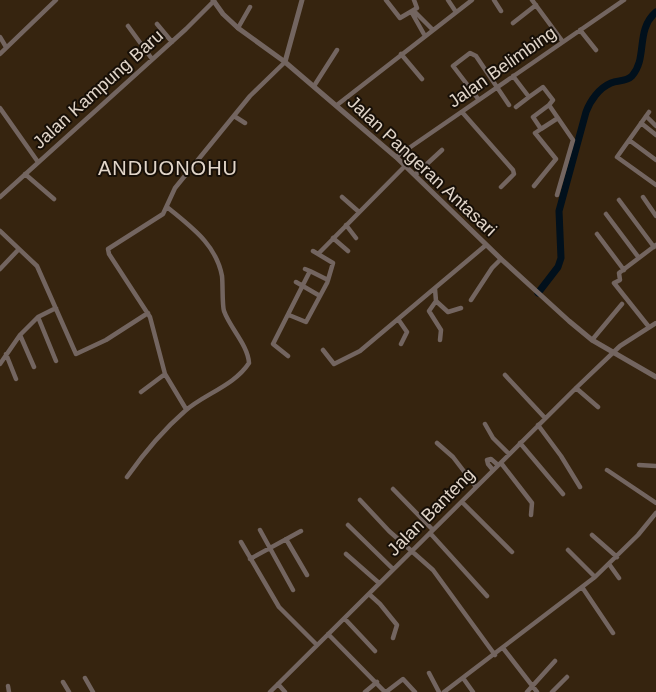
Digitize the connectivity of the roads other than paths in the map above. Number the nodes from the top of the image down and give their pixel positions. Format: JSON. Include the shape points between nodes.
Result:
{"nodes":[{"id":1,"x":56,"y":0,"type":"edge"},
{"id":2,"x":302,"y":0,"type":"edge"},
{"id":3,"x":386,"y":0,"type":"edge"},
{"id":4,"x":414,"y":0,"type":"edge"},
{"id":5,"x":448,"y":0,"type":"edge"},
{"id":6,"x":472,"y":0,"type":"edge"},
{"id":7,"x":494,"y":0,"type":"edge"},
{"id":8,"x":532,"y":0,"type":"edge"},
{"id":9,"x":624,"y":0,"type":"edge"},
{"id":10,"x":213,"y":1,"type":"edge"},
{"id":11,"x":536,"y":5,"type":"junction"},
{"id":12,"x":250,"y":6,"type":"dead end"},
{"id":13,"x":501,"y":11,"type":"dead end"},
{"id":14,"x":413,"y":12,"type":"junction"},
{"id":15,"x":456,"y":12,"type":"junction"},
{"id":16,"x":513,"y":23,"type":"dead end"},
{"id":17,"x":157,"y":24,"type":"dead end"},
{"id":18,"x":128,"y":26,"type":"dead end"},
{"id":19,"x":238,"y":28,"type":"junction"},
{"id":20,"x":433,"y":30,"type":"junction"},
{"id":21,"x":580,"y":30,"type":"junction"},
{"id":22,"x":425,"y":36,"type":"junction"},
{"id":23,"x":0,"y":37,"type":"edge"},
{"id":24,"x":172,"y":42,"type":"junction"},
{"id":25,"x":562,"y":42,"type":"junction"},
{"id":26,"x":6,"y":47,"type":"junction"},
{"id":27,"x":337,"y":50,"type":"dead end"},
{"id":28,"x":596,"y":50,"type":"dead end"},
{"id":29,"x":0,"y":54,"type":"edge"},
{"id":30,"x":401,"y":54,"type":"junction"},
{"id":31,"x":152,"y":59,"type":"junction"},
{"id":32,"x":285,"y":62,"type":"junction"},
{"id":33,"x":513,"y":76,"type":"junction"},
{"id":34,"x":422,"y":79,"type":"dead end"},
{"id":35,"x":314,"y":86,"type":"junction"},
{"id":36,"x":497,"y":87,"type":"junction"},
{"id":37,"x":529,"y":98,"type":"junction"},
{"id":38,"x":479,"y":100,"type":"junction"},
{"id":39,"x":337,"y":105,"type":"junction"},
{"id":40,"x":509,"y":105,"type":"dead end"},
{"id":41,"x":549,"y":105,"type":"junction"},
{"id":42,"x":516,"y":107,"type":"dead end"},
{"id":43,"x":0,"y":108,"type":"edge"},
{"id":44,"x":462,"y":112,"type":"junction"},
{"id":45,"x":234,"y":116,"type":"junction"},
{"id":46,"x":558,"y":118,"type":"junction"},
{"id":47,"x":244,"y":124,"type":"dead end"},
{"id":48,"x":641,"y":124,"type":"junction"},
{"id":49,"x":656,"y":126,"type":"edge"},
{"id":50,"x":541,"y":129,"type":"junction"},
{"id":51,"x":656,"y":135,"type":"edge"},
{"id":52,"x":628,"y":140,"type":"junction"},
{"id":53,"x":442,"y":150,"type":"dead end"},
{"id":54,"x":396,"y":157,"type":"junction"},
{"id":55,"x":556,"y":160,"type":"junction"},
{"id":56,"x":656,"y":160,"type":"edge"},
{"id":57,"x":38,"y":162,"type":"junction"},
{"id":58,"x":406,"y":166,"type":"junction"},
{"id":59,"x":565,"y":167,"type":"junction"},
{"id":60,"x":25,"y":174,"type":"junction"},
{"id":61,"x":416,"y":175,"type":"junction"},
{"id":62,"x":656,"y":185,"type":"edge"},
{"id":63,"x":534,"y":186,"type":"dead end"},
{"id":64,"x":501,"y":187,"type":"dead end"},
{"id":65,"x":557,"y":195,"type":"dead end"},
{"id":66,"x":0,"y":197,"type":"edge"},
{"id":67,"x":342,"y":197,"type":"dead end"},
{"id":68,"x":643,"y":197,"type":"dead end"},
{"id":69,"x":54,"y":199,"type":"dead end"},
{"id":70,"x":620,"y":200,"type":"dead end"},
{"id":71,"x":168,"y":208,"type":"junction"},
{"id":72,"x":359,"y":212,"type":"junction"},
{"id":73,"x":606,"y":214,"type":"dead end"},
{"id":74,"x":656,"y":216,"type":"edge"},
{"id":75,"x":346,"y":225,"type":"junction"},
{"id":76,"x":0,"y":231,"type":"edge"},
{"id":77,"x":597,"y":234,"type":"dead end"},
{"id":78,"x":333,"y":238,"type":"junction"},
{"id":79,"x":356,"y":238,"type":"dead end"},
{"id":80,"x":486,"y":244,"type":"junction"},
{"id":81,"x":655,"y":246,"type":"edge"},
{"id":82,"x":19,"y":249,"type":"junction"},
{"id":83,"x":313,"y":251,"type":"dead end"},
{"id":84,"x":348,"y":251,"type":"dead end"},
{"id":85,"x":319,"y":253,"type":"junction"},
{"id":86,"x":639,"y":258,"type":"junction"},
{"id":87,"x":501,"y":259,"type":"junction"},
{"id":88,"x":0,"y":269,"type":"edge"},
{"id":89,"x":624,"y":270,"type":"junction"},
{"id":90,"x":328,"y":280,"type":"junction"},
{"id":91,"x":296,"y":282,"type":"dead end"},
{"id":92,"x":303,"y":286,"type":"junction"},
{"id":93,"x":435,"y":287,"type":"junction"},
{"id":94,"x":320,"y":296,"type":"junction"},
{"id":95,"x":471,"y":300,"type":"dead end"},
{"id":96,"x":436,"y":301,"type":"junction"},
{"id":97,"x":622,"y":304,"type":"dead end"},
{"id":98,"x":56,"y":308,"type":"junction"},
{"id":99,"x":461,"y":308,"type":"dead end"},
{"id":100,"x":148,"y":313,"type":"junction"},
{"id":101,"x":289,"y":315,"type":"junction"},
{"id":102,"x":38,"y":317,"type":"junction"},
{"id":103,"x":398,"y":319,"type":"junction"},
{"id":104,"x":654,"y":325,"type":"edge"},
{"id":105,"x":20,"y":335,"type":"junction"},
{"id":106,"x":440,"y":340,"type":"dead end"},
{"id":107,"x":592,"y":340,"type":"junction"},
{"id":108,"x":401,"y":344,"type":"dead end"},
{"id":109,"x":323,"y":350,"type":"dead end"},
{"id":110,"x":613,"y":353,"type":"junction"},
{"id":111,"x":6,"y":354,"type":"junction"},
{"id":112,"x":288,"y":356,"type":"dead end"},
{"id":113,"x":56,"y":361,"type":"dead end"},
{"id":114,"x":0,"y":364,"type":"edge"},
{"id":115,"x":34,"y":367,"type":"dead end"},
{"id":116,"x":165,"y":374,"type":"junction"},
{"id":117,"x":505,"y":375,"type":"dead end"},
{"id":118,"x":656,"y":377,"type":"edge"},
{"id":119,"x":16,"y":379,"type":"dead end"},
{"id":120,"x":576,"y":388,"type":"junction"},
{"id":121,"x":141,"y":392,"type":"dead end"},
{"id":122,"x":598,"y":407,"type":"dead end"},
{"id":123,"x":186,"y":409,"type":"junction"},
{"id":124,"x":544,"y":418,"type":"junction"},
{"id":125,"x":485,"y":424,"type":"dead end"},
{"id":126,"x":538,"y":425,"type":"junction"},
{"id":127,"x":437,"y":443,"type":"dead end"},
{"id":128,"x":520,"y":443,"type":"junction"},
{"id":129,"x":509,"y":454,"type":"junction"},
{"id":130,"x":500,"y":464,"type":"junction"},
{"id":131,"x":639,"y":465,"type":"dead end"},
{"id":132,"x":656,"y":466,"type":"edge"},
{"id":133,"x":493,"y":470,"type":"junction"},
{"id":134,"x":607,"y":470,"type":"dead end"},
{"id":135,"x":127,"y":477,"type":"dead end"},
{"id":136,"x":476,"y":487,"type":"junction"},
{"id":137,"x":580,"y":487,"type":"dead end"},
{"id":138,"x":393,"y":489,"type":"dead end"},
{"id":139,"x":563,"y":494,"type":"dead end"},
{"id":140,"x":360,"y":500,"type":"dead end"},
{"id":141,"x":462,"y":502,"type":"junction"},
{"id":142,"x":656,"y":504,"type":"edge"},
{"id":143,"x":656,"y":514,"type":"edge"},
{"id":144,"x":531,"y":515,"type":"dead end"},
{"id":145,"x":348,"y":525,"type":"dead end"},
{"id":146,"x":260,"y":530,"type":"dead end"},
{"id":147,"x":301,"y":531,"type":"dead end"},
{"id":148,"x":432,"y":531,"type":"junction"},
{"id":149,"x":592,"y":535,"type":"dead end"},
{"id":150,"x":286,"y":539,"type":"junction"},
{"id":151,"x":241,"y":542,"type":"dead end"},
{"id":152,"x":270,"y":548,"type":"junction"},
{"id":153,"x":568,"y":550,"type":"dead end"},
{"id":154,"x":412,"y":552,"type":"junction"},
{"id":155,"x":512,"y":552,"type":"dead end"},
{"id":156,"x":346,"y":554,"type":"dead end"},
{"id":157,"x":617,"y":557,"type":"junction"},
{"id":158,"x":250,"y":559,"type":"junction"},
{"id":159,"x":609,"y":564,"type":"junction"},
{"id":160,"x":393,"y":569,"type":"junction"},
{"id":161,"x":307,"y":575,"type":"dead end"},
{"id":162,"x":595,"y":577,"type":"junction"},
{"id":163,"x":619,"y":578,"type":"dead end"},
{"id":164,"x":379,"y":583,"type":"junction"},
{"id":165,"x":582,"y":587,"type":"junction"},
{"id":166,"x":293,"y":590,"type":"dead end"},
{"id":167,"x":369,"y":594,"type":"junction"},
{"id":168,"x":487,"y":596,"type":"dead end"},
{"id":169,"x":345,"y":619,"type":"junction"},
{"id":170,"x":613,"y":633,"type":"dead end"},
{"id":171,"x":328,"y":634,"type":"junction"},
{"id":172,"x":393,"y":638,"type":"dead end"},
{"id":173,"x":317,"y":645,"type":"junction"},
{"id":174,"x":503,"y":648,"type":"junction"},
{"id":175,"x":375,"y":651,"type":"dead end"},
{"id":176,"x":495,"y":655,"type":"junction"},
{"id":177,"x":555,"y":661,"type":"dead end"},
{"id":178,"x":429,"y":673,"type":"dead end"},
{"id":179,"x":567,"y":677,"type":"dead end"},
{"id":180,"x":85,"y":678,"type":"dead end"},
{"id":181,"x":463,"y":678,"type":"junction"},
{"id":182,"x":63,"y":682,"type":"dead end"},
{"id":183,"x":377,"y":682,"type":"junction"},
{"id":184,"x":278,"y":684,"type":"junction"},
{"id":185,"x":8,"y":686,"type":"dead end"},
{"id":186,"x":532,"y":686,"type":"junction"},
{"id":187,"x":453,"y":690,"type":"edge"},
{"id":188,"x":9,"y":692,"type":"edge"},
{"id":189,"x":70,"y":692,"type":"edge"},
{"id":190,"x":93,"y":692,"type":"edge"},
{"id":191,"x":270,"y":692,"type":"edge"},
{"id":192,"x":285,"y":692,"type":"edge"},
{"id":193,"x":365,"y":692,"type":"edge"},
{"id":194,"x":386,"y":692,"type":"edge"},
{"id":195,"x":415,"y":692,"type":"edge"},
{"id":196,"x":439,"y":692,"type":"edge"},
{"id":197,"x":444,"y":692,"type":"edge"},
{"id":198,"x":473,"y":692,"type":"edge"},
{"id":199,"x":527,"y":692,"type":"edge"},
{"id":200,"x":537,"y":692,"type":"edge"},
{"id":201,"x":552,"y":692,"type":"edge"}],
"edges":[{"from":1,"to":26,"type":"street"},
{"from":2,"to":32,"type":"street"},
{"from":3,"to":14,"type":"street","via":[[399,18]]},
{"from":4,"to":14,"type":"street","via":[[417,7]]},
{"from":5,"to":15,"type":"street"},
{"from":6,"to":15,"type":"street"},
{"from":7,"to":13,"type":"street"},
{"from":8,"to":11,"type":"street"},
{"from":9,"to":21,"type":"street","name":"Jalan Belimbing"},
{"from":10,"to":19,"type":"street","name":"Jalan Pangeran Antasari"},
{"from":10,"to":24,"type":"street","name":"Jalan Kampung Baru"},
{"from":11,"to":16,"type":"street"},
{"from":11,"to":25,"type":"street"},
{"from":12,"to":19,"type":"street","via":[[248,15]]},
{"from":14,"to":20,"type":"street"},
{"from":14,"to":22,"type":"street"},
{"from":15,"to":20,"type":"street"},
{"from":17,"to":24,"type":"street"},
{"from":18,"to":31,"type":"street"},
{"from":19,"to":32,"type":"street","name":"Jalan Pangeran Antasari"},
{"from":20,"to":22,"type":"street"},
{"from":21,"to":25,"type":"street","name":"Jalan Belimbing"},
{"from":21,"to":28,"type":"street"},
{"from":22,"to":30,"type":"street"},
{"from":23,"to":26,"type":"street"},
{"from":24,"to":31,"type":"street","name":"Jalan Kampung Baru"},
{"from":25,"to":33,"type":"street","name":"Jalan Belimbing"},
{"from":26,"to":29,"type":"street"},
{"from":27,"to":35,"type":"street"},
{"from":30,"to":34,"type":"street"},
{"from":30,"to":39,"type":"street"},
{"from":31,"to":57,"type":"street","name":"Jalan Kampung Baru"},
{"from":32,"to":35,"type":"street","name":"Jalan Pangeran Antasari"},
{"from":32,"to":45,"type":"street"},
{"from":33,"to":36,"type":"street","name":"Jalan Belimbing"},
{"from":33,"to":37,"type":"street"},
{"from":35,"to":39,"type":"street","name":"Jalan Pangeran Antasari"},
{"from":36,"to":38,"type":"street","name":"Jalan Belimbing"},
{"from":36,"to":38,"type":"street","via":[[476,56],[469,54],[453,66]]},
{"from":36,"to":40,"type":"street"},
{"from":37,"to":41,"type":"street","via":[[544,87],[553,100]]},
{"from":37,"to":42,"type":"street"},
{"from":38,"to":44,"type":"street","name":"Jalan Belimbing"},
{"from":39,"to":54,"type":"street","name":"Jalan Pangeran Antasari"},
{"from":41,"to":46,"type":"street"},
{"from":41,"to":50,"type":"street","via":[[532,118]]},
{"from":43,"to":57,"type":"street"},
{"from":44,"to":54,"type":"street","name":"Jalan Belimbing"},
{"from":44,"to":64,"type":"street","via":[[514,172]]},
{"from":45,"to":47,"type":"street"},
{"from":45,"to":71,"type":"street","via":[[174,188]]},
{"from":46,"to":50,"type":"street"},
{"from":46,"to":59,"type":"street","via":[[574,141]]},
{"from":48,"to":49,"type":"street","via":[[647,114]]},
{"from":48,"to":51,"type":"street"},
{"from":48,"to":52,"type":"street"},
{"from":50,"to":55,"type":"street","via":[[535,135]]},
{"from":52,"to":56,"type":"street"},
{"from":52,"to":62,"type":"street","via":[[617,157]]},
{"from":53,"to":61,"type":"street"},
{"from":54,"to":58,"type":"street","name":"Jalan Pangeran Antasari"},
{"from":55,"to":59,"type":"street"},
{"from":55,"to":63,"type":"street"},
{"from":57,"to":60,"type":"street","name":"Jalan Kampung Baru"},
{"from":58,"to":61,"type":"street","name":"Jalan Pangeran Antasari"},
{"from":58,"to":72,"type":"street"},
{"from":59,"to":65,"type":"street"},
{"from":60,"to":66,"type":"street","name":"Jalan Kampung Baru"},
{"from":60,"to":69,"type":"street"},
{"from":61,"to":80,"type":"street","name":"Jalan Pangeran Antasari"},
{"from":67,"to":72,"type":"street"},
{"from":68,"to":74,"type":"street"},
{"from":70,"to":81,"type":"street"},
{"from":71,"to":100,"type":"street","via":[[152,222],[108,249]]},
{"from":71,"to":123,"type":"street","via":[[202,236],[211,250],[222,275],[223,309],[249,362],[236,376]]},
{"from":72,"to":75,"type":"street"},
{"from":73,"to":86,"type":"street"},
{"from":75,"to":78,"type":"street"},
{"from":75,"to":79,"type":"street"},
{"from":76,"to":82,"type":"street"},
{"from":77,"to":89,"type":"street"},
{"from":78,"to":84,"type":"street"},
{"from":78,"to":85,"type":"street"},
{"from":80,"to":87,"type":"street","name":"Jalan Pangeran Antasari"},
{"from":80,"to":93,"type":"street"},
{"from":81,"to":86,"type":"street"},
{"from":82,"to":88,"type":"street"},
{"from":82,"to":98,"type":"street","via":[[37,266]]},
{"from":83,"to":85,"type":"street"},
{"from":85,"to":90,"type":"street","via":[[334,264]]},
{"from":86,"to":89,"type":"street"},
{"from":87,"to":95,"type":"street"},
{"from":87,"to":107,"type":"street","name":"Jalan Pangeran Antasari"},
{"from":89,"to":104,"type":"street","via":[[619,274],[620,280],[614,283]]},
{"from":90,"to":92,"type":"street","via":[[308,270]]},
{"from":90,"to":94,"type":"street"},
{"from":91,"to":92,"type":"street"},
{"from":92,"to":94,"type":"street"},
{"from":92,"to":101,"type":"street"},
{"from":93,"to":96,"type":"street"},
{"from":93,"to":103,"type":"street"},
{"from":94,"to":101,"type":"street","via":[[306,322]]},
{"from":96,"to":99,"type":"street","via":[[448,312]]},
{"from":96,"to":106,"type":"street","via":[[429,311],[442,330]]},
{"from":97,"to":107,"type":"street"},
{"from":98,"to":100,"type":"street","via":[[76,354],[106,340]]},
{"from":98,"to":102,"type":"street"},
{"from":100,"to":116,"type":"street"},
{"from":101,"to":112,"type":"street","via":[[273,346]]},
{"from":102,"to":105,"type":"street"},
{"from":102,"to":113,"type":"street"},
{"from":103,"to":108,"type":"street","via":[[406,332]]},
{"from":103,"to":109,"type":"street","via":[[360,351],[335,363]]},
{"from":104,"to":110,"type":"street","name":"Jalan Banteng"},
{"from":105,"to":111,"type":"street"},
{"from":105,"to":115,"type":"street"},
{"from":107,"to":110,"type":"street","name":"Jalan Pangeran Antasari"},
{"from":110,"to":118,"type":"street","name":"Jalan Pangeran Antasari"},
{"from":110,"to":120,"type":"street","name":"Jalan Banteng"},
{"from":111,"to":114,"type":"street"},
{"from":111,"to":119,"type":"street"},
{"from":116,"to":121,"type":"street"},
{"from":116,"to":123,"type":"street"},
{"from":117,"to":124,"type":"street"},
{"from":120,"to":122,"type":"street"},
{"from":120,"to":124,"type":"street","name":"Jalan Banteng"},
{"from":123,"to":135,"type":"street","via":[[156,439]]},
{"from":124,"to":126,"type":"street","name":"Jalan Banteng"},
{"from":125,"to":129,"type":"street"},
{"from":126,"to":128,"type":"street","name":"Jalan Banteng"},
{"from":126,"to":137,"type":"street"},
{"from":127,"to":136,"type":"street","via":[[453,457]]},
{"from":128,"to":129,"type":"street","name":"Jalan Banteng"},
{"from":128,"to":139,"type":"street"},
{"from":129,"to":130,"type":"street","name":"Jalan Banteng"},
{"from":130,"to":133,"type":"street","name":"Jalan Banteng"},
{"from":130,"to":133,"type":"street","via":[[487,460]]},
{"from":130,"to":144,"type":"street","via":[[532,504]]},
{"from":131,"to":132,"type":"street"},
{"from":133,"to":136,"type":"street","name":"Jalan Banteng"},
{"from":134,"to":142,"type":"street"},
{"from":136,"to":141,"type":"street","name":"Jalan Banteng"},
{"from":138,"to":148,"type":"street"},
{"from":140,"to":154,"type":"street"},
{"from":141,"to":148,"type":"street","name":"Jalan Banteng"},
{"from":141,"to":155,"type":"street"},
{"from":143,"to":157,"type":"street"},
{"from":145,"to":160,"type":"street"},
{"from":146,"to":152,"type":"street"},
{"from":147,"to":150,"type":"street"},
{"from":148,"to":154,"type":"street","name":"Jalan Banteng"},
{"from":148,"to":168,"type":"street"},
{"from":149,"to":157,"type":"street"},
{"from":150,"to":152,"type":"street"},
{"from":150,"to":161,"type":"street"},
{"from":151,"to":158,"type":"street"},
{"from":152,"to":158,"type":"street"},
{"from":152,"to":166,"type":"street"},
{"from":153,"to":162,"type":"street"},
{"from":154,"to":160,"type":"street","name":"Jalan Banteng"},
{"from":154,"to":176,"type":"street","via":[[442,581]]},
{"from":156,"to":164,"type":"street"},
{"from":157,"to":159,"type":"street"},
{"from":158,"to":173,"type":"street","via":[[279,608]]},
{"from":159,"to":162,"type":"street"},
{"from":159,"to":163,"type":"street"},
{"from":160,"to":164,"type":"street","name":"Jalan Banteng"},
{"from":162,"to":165,"type":"street"},
{"from":164,"to":167,"type":"street","name":"Jalan Banteng"},
{"from":165,"to":170,"type":"street"},
{"from":165,"to":174,"type":"street"},
{"from":167,"to":169,"type":"street","name":"Jalan Banteng"},
{"from":167,"to":172,"type":"street","via":[[397,625]]},
{"from":169,"to":171,"type":"street","name":"Jalan Banteng"},
{"from":169,"to":175,"type":"street"},
{"from":171,"to":173,"type":"street","name":"Jalan Banteng"},
{"from":171,"to":183,"type":"street"},
{"from":173,"to":184,"type":"street","name":"Jalan Banteng"},
{"from":174,"to":176,"type":"street"},
{"from":174,"to":186,"type":"street"},
{"from":176,"to":181,"type":"street"},
{"from":177,"to":186,"type":"street"},
{"from":178,"to":196,"type":"street"},
{"from":179,"to":201,"type":"street"},
{"from":180,"to":190,"type":"street"},
{"from":181,"to":187,"type":"street"},
{"from":181,"to":198,"type":"street"},
{"from":182,"to":189,"type":"street"},
{"from":183,"to":193,"type":"street"},
{"from":183,"to":194,"type":"street"},
{"from":184,"to":191,"type":"street","name":"Jalan Banteng"},
{"from":184,"to":192,"type":"street"},
{"from":185,"to":188,"type":"street"},
{"from":186,"to":199,"type":"street"},
{"from":186,"to":200,"type":"street"},
{"from":187,"to":197,"type":"street"},
{"from":194,"to":195,"type":"street","via":[[403,679]]}]}
